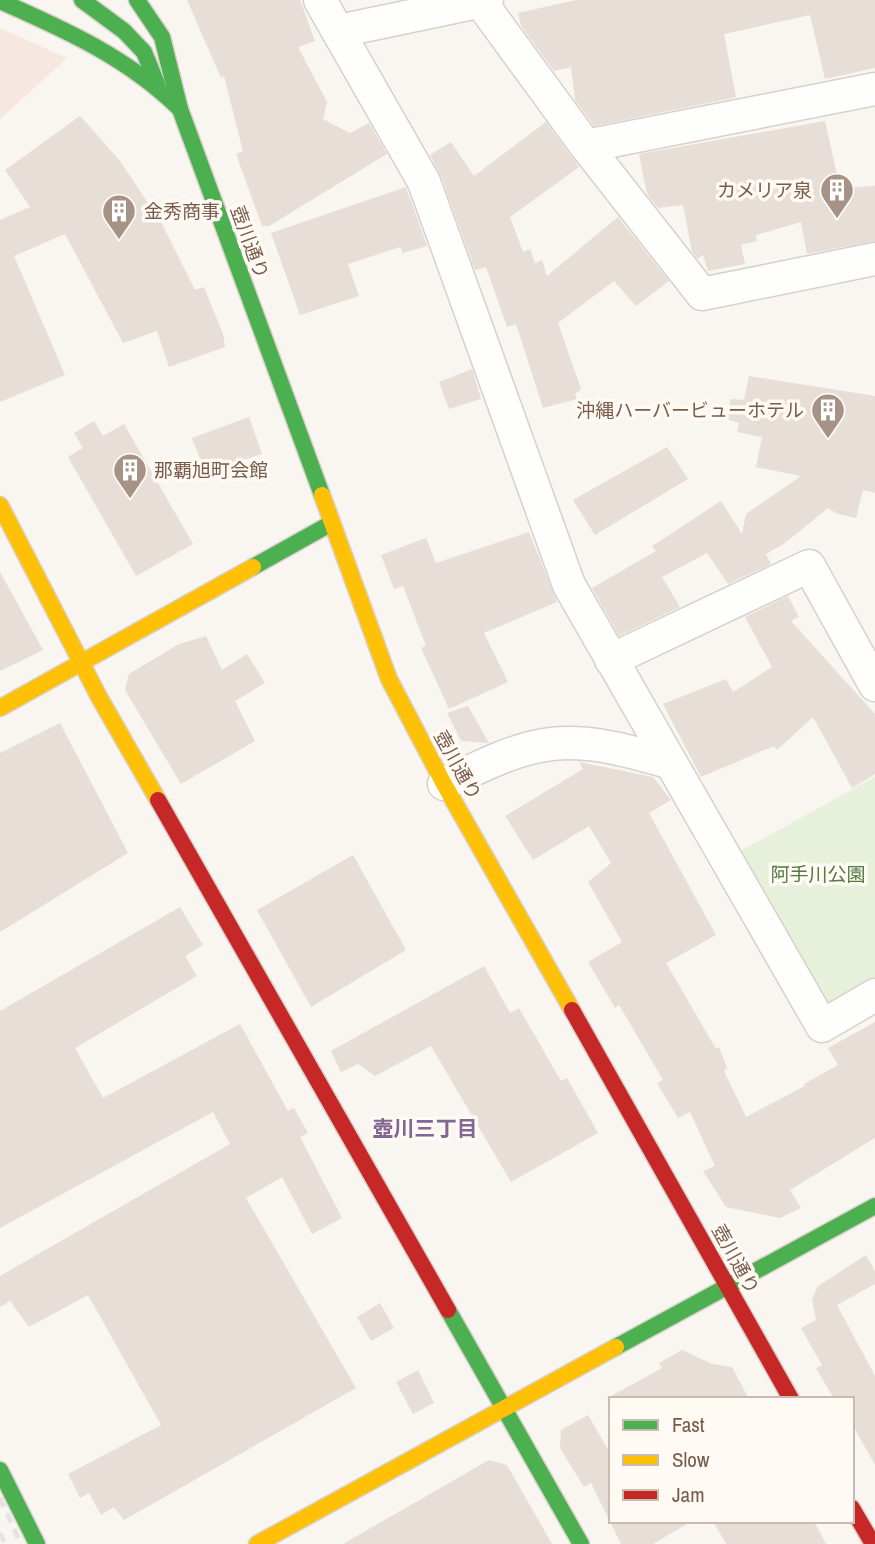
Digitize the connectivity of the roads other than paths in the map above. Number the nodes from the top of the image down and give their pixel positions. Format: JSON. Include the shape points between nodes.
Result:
{"nodes":[{"id":1,"x":82,"y":0,"type":"edge"},
{"id":2,"x":137,"y":0,"type":"edge"},
{"id":3,"x":160,"y":0,"type":"edge"},
{"id":4,"x":320,"y":0,"type":"edge"},
{"id":5,"x":0,"y":1,"type":"edge"},
{"id":6,"x":484,"y":1,"type":"edge"},
{"id":7,"x":59,"y":8,"type":"dead end"},
{"id":8,"x":160,"y":30,"type":"junction"},
{"id":9,"x":339,"y":31,"type":"junction"},
{"id":10,"x":75,"y":34,"type":"junction"},
{"id":11,"x":157,"y":84,"type":"junction"},
{"id":12,"x":875,"y":89,"type":"edge"},
{"id":13,"x":180,"y":109,"type":"junction"},
{"id":14,"x":586,"y":146,"type":"junction"},
{"id":15,"x":875,"y":259,"type":"edge"},
{"id":16,"x":0,"y":505,"type":"edge"},
{"id":17,"x":330,"y":524,"type":"junction"},
{"id":18,"x":611,"y":660,"type":"junction"},
{"id":19,"x":80,"y":663,"type":"junction"},
{"id":20,"x":875,"y":685,"type":"edge"},
{"id":21,"x":0,"y":708,"type":"edge"},
{"id":22,"x":668,"y":762,"type":"junction"},
{"id":23,"x":444,"y":784,"type":"junction"},
{"id":24,"x":875,"y":995,"type":"edge"},
{"id":25,"x":875,"y":1206,"type":"edge"},
{"id":26,"x":728,"y":1286,"type":"junction"},
{"id":27,"x":790,"y":1397,"type":"edge"},
{"id":28,"x":505,"y":1409,"type":"junction"},
{"id":29,"x":0,"y":1470,"type":"edge"},
{"id":30,"x":37,"y":1544,"type":"edge"},
{"id":31,"x":257,"y":1544,"type":"edge"},
{"id":32,"x":581,"y":1544,"type":"edge"}],
"edges":[{"from":1,"to":11,"type":"main road","via":[[144,51]]},
{"from":2,"to":8,"type":"main road","name":"壺川通り"},
{"from":3,"to":8,"type":"main road"},
{"from":4,"to":9,"type":"street"},
{"from":5,"to":10,"type":"main road","name":"壺川通り"},
{"from":6,"to":9,"type":"street"},
{"from":6,"to":14,"type":"street"},
{"from":7,"to":10,"type":"main road"},
{"from":8,"to":13,"type":"main road","name":"壺川通り"},
{"from":9,"to":18,"type":"street","via":[[424,182],[569,585]]},
{"from":10,"to":11,"type":"main road","name":"壺川通り"},
{"from":11,"to":13,"type":"main road","name":"壺川通り"},
{"from":12,"to":14,"type":"street"},
{"from":13,"to":17,"type":"main road","name":"壺川通り"},
{"from":14,"to":15,"type":"street","via":[[702,294]]},
{"from":16,"to":19,"type":"main road"},
{"from":17,"to":19,"type":"main road"},
{"from":17,"to":23,"type":"main road","name":"壺川通り","via":[[389,679]]},
{"from":18,"to":20,"type":"street","via":[[809,566]]},
{"from":18,"to":22,"type":"street"},
{"from":19,"to":21,"type":"main road"},
{"from":19,"to":28,"type":"main road"},
{"from":22,"to":23,"type":"street","via":[[615,746],[558,741],[502,755]]},
{"from":22,"to":24,"type":"street","via":[[822,1026]]},
{"from":23,"to":26,"type":"main road","name":"壺川通り"},
{"from":25,"to":26,"type":"main road"},
{"from":26,"to":27,"type":"main road","name":"壺川通り"},
{"from":26,"to":28,"type":"main road"},
{"from":28,"to":31,"type":"main road"},
{"from":28,"to":32,"type":"main road"},
{"from":29,"to":30,"type":"main road"}]}
